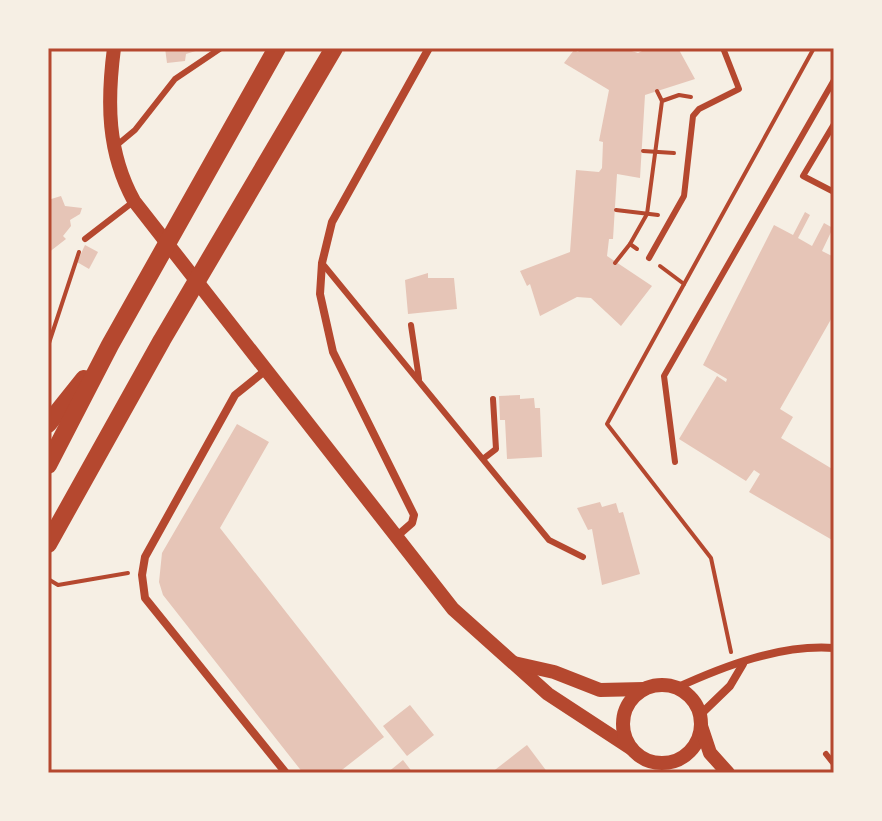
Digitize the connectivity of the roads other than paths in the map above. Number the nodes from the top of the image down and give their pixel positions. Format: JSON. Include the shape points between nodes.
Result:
{"nodes":[{"id":1,"x":114,"y":48,"type":"edge"},
{"id":2,"x":221,"y":48,"type":"edge"},
{"id":3,"x":277,"y":48,"type":"edge"},
{"id":4,"x":334,"y":48,"type":"edge"},
{"id":5,"x":429,"y":48,"type":"edge"},
{"id":6,"x":723,"y":48,"type":"edge"},
{"id":7,"x":834,"y":80,"type":"edge"},
{"id":8,"x":834,"y":124,"type":"edge"},
{"id":9,"x":114,"y":147,"type":"junction"},
{"id":10,"x":834,"y":192,"type":"edge"},
{"id":11,"x":134,"y":201,"type":"junction"},
{"id":12,"x":85,"y":239,"type":"road end"},
{"id":13,"x":649,"y":258,"type":"road end"},
{"id":14,"x":322,"y":263,"type":"junction"},
{"id":15,"x":411,"y":325,"type":"dead end"},
{"id":16,"x":110,"y":345,"type":"junction"},
{"id":17,"x":266,"y":370,"type":"junction"},
{"id":18,"x":420,"y":382,"type":"junction"},
{"id":19,"x":493,"y":399,"type":"dead end"},
{"id":20,"x":48,"y":424,"type":"edge"},
{"id":21,"x":483,"y":459,"type":"junction"},
{"id":22,"x":675,"y":462,"type":"dead end"},
{"id":23,"x":48,"y":465,"type":"edge"},
{"id":24,"x":395,"y":538,"type":"junction"},
{"id":25,"x":48,"y":544,"type":"edge"},
{"id":26,"x":583,"y":557,"type":"dead end"},
{"id":27,"x":834,"y":648,"type":"edge"},
{"id":28,"x":514,"y":663,"type":"junction"},
{"id":29,"x":738,"y":665,"type":"junction"},
{"id":30,"x":676,"y":688,"type":"junction"},
{"id":31,"x":644,"y":689,"type":"junction"},
{"id":32,"x":701,"y":720,"type":"junction"},
{"id":33,"x":632,"y":749,"type":"junction"},
{"id":34,"x":826,"y":754,"type":"dead end"},
{"id":35,"x":834,"y":764,"type":"edge"},
{"id":36,"x":665,"y":768,"type":"edge"},
{"id":37,"x":286,"y":773,"type":"edge"},
{"id":38,"x":728,"y":773,"type":"edge"}],
"edges":[{"from":1,"to":9,"type":"street","via":[[108,110]]},
{"from":2,"to":9,"type":"lane","via":[[175,79],[135,130]]},
{"from":3,"to":16,"type":"highway"},
{"from":4,"to":25,"type":"highway"},
{"from":5,"to":14,"type":"street","via":[[332,222]]},
{"from":6,"to":13,"type":"lane","via":[[739,89],[693,116],[684,196]]},
{"from":7,"to":22,"type":"lane","via":[[664,376]]},
{"from":8,"to":10,"type":"lane","via":[[803,176]]},
{"from":9,"to":11,"type":"street"},
{"from":11,"to":12,"type":"lane"},
{"from":11,"to":17,"type":"street"},
{"from":14,"to":18,"type":"lane"},
{"from":14,"to":24,"type":"street","via":[[320,294],[333,352],[414,515]]},
{"from":15,"to":18,"type":"lane"},
{"from":16,"to":20,"type":"highway"},
{"from":16,"to":23,"type":"highway"},
{"from":17,"to":24,"type":"street"},
{"from":17,"to":37,"type":"street","via":[[235,395],[142,570],[145,598]]},
{"from":18,"to":21,"type":"lane"},
{"from":19,"to":21,"type":"lane","via":[[496,449]]},
{"from":21,"to":26,"type":"lane","via":[[549,540]]},
{"from":24,"to":28,"type":"street","via":[[453,609]]},
{"from":27,"to":29,"type":"street","via":[[787,649]]},
{"from":28,"to":31,"type":"street","via":[[600,690]]},
{"from":28,"to":33,"type":"street","via":[[548,694]]},
{"from":29,"to":30,"type":"street"},
{"from":29,"to":32,"type":"street","via":[[730,686]]},
{"from":30,"to":31,"type":"street"},
{"from":30,"to":32,"type":"street","via":[[687,694]]},
{"from":31,"to":33,"type":"street","via":[[623,717],[625,739]]},
{"from":32,"to":36,"type":"street","via":[[692,749]]},
{"from":32,"to":38,"type":"street","via":[[710,753]]},
{"from":33,"to":36,"type":"street"},
{"from":34,"to":35,"type":"lane"}]}
